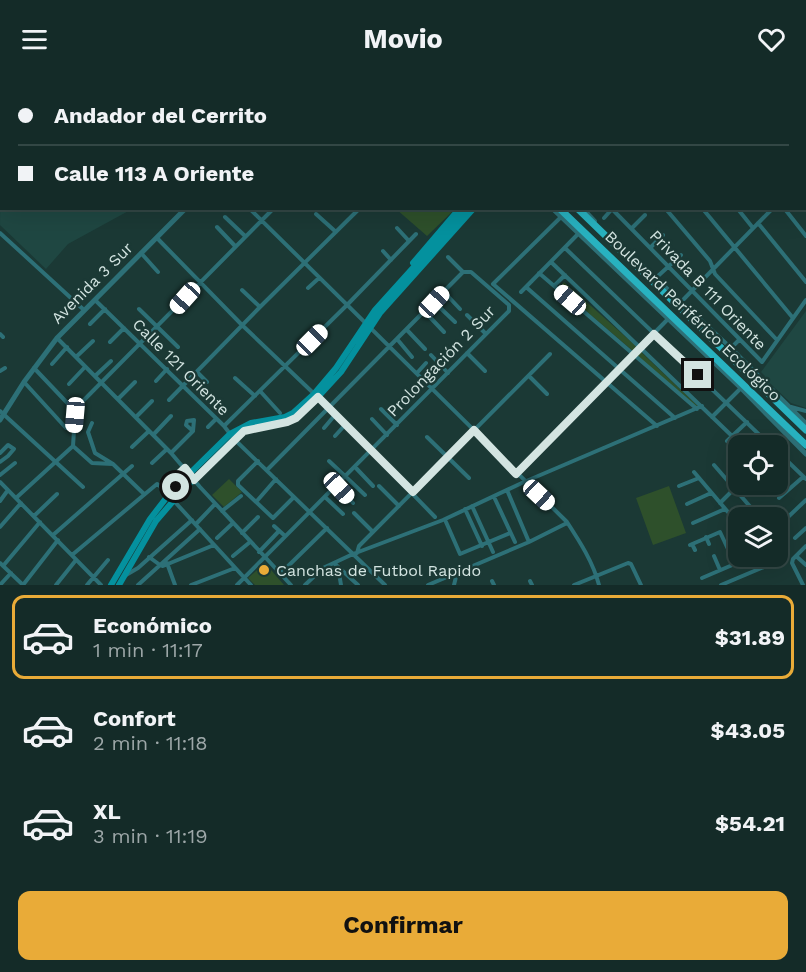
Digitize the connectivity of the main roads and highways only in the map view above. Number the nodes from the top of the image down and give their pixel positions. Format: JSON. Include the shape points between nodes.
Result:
{"nodes":[{"id":1,"x":458,"y":210,"type":"edge"},
{"id":2,"x":465,"y":210,"type":"edge"},
{"id":3,"x":474,"y":210,"type":"edge"},
{"id":4,"x":474,"y":210,"type":"edge"},
{"id":5,"x":579,"y":210,"type":"edge"},
{"id":6,"x":562,"y":213,"type":"edge"},
{"id":7,"x":430,"y":253,"type":"junction"},
{"id":8,"x":405,"y":280,"type":"junction"},
{"id":9,"x":806,"y":430,"type":"edge"},
{"id":10,"x":806,"y":445,"type":"edge"},
{"id":11,"x":191,"y":477,"type":"junction"},
{"id":12,"x":111,"y":585,"type":"edge"},
{"id":13,"x":119,"y":585,"type":"edge"}],
"edges":[{"from":1,"to":8,"type":"main road","via":[[420,254]]},
{"from":2,"to":7,"type":"main road"},
{"from":3,"to":8,"type":"main road","via":[[423,270]]},
{"from":4,"to":7,"type":"main road"},
{"from":5,"to":9,"type":"highway","name":"Boulevard Periférico Ecológico"},
{"from":6,"to":10,"type":"highway","name":"Boulevard Periférico Ecológico"},
{"from":7,"to":8,"type":"main road"},
{"from":8,"to":11,"type":"main road","via":[[367,324],[341,372],[296,418],[232,436]]},
{"from":11,"to":12,"type":"main road","via":[[170,493],[150,519]]},
{"from":11,"to":13,"type":"main road","via":[[156,521]]}]}
